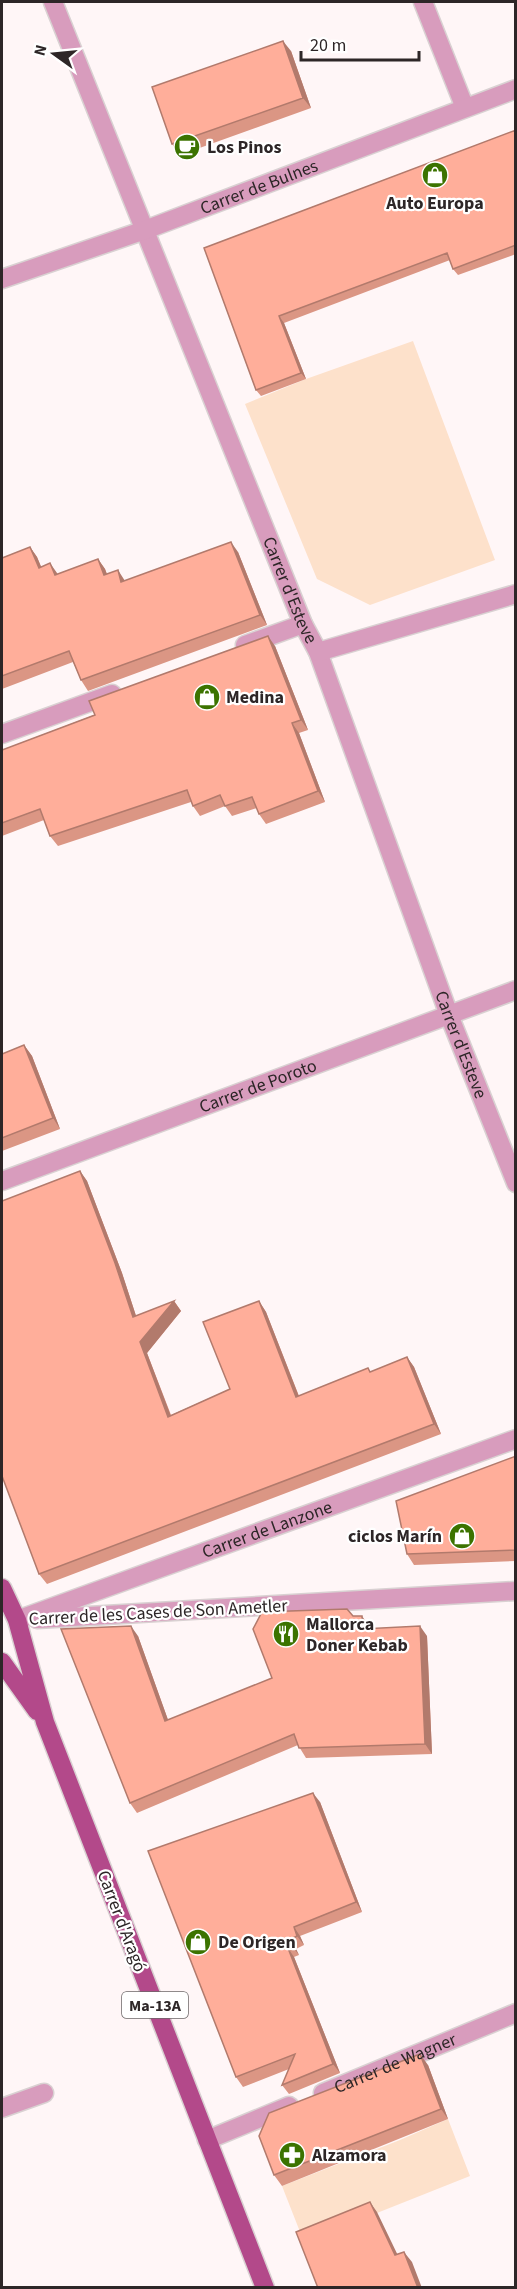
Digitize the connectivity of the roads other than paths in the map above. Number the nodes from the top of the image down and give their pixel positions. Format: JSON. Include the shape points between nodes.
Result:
{"nodes":[{"id":1,"x":53,"y":2,"type":"edge"},
{"id":2,"x":423,"y":2,"type":"edge"},
{"id":3,"x":516,"y":89,"type":"edge"},
{"id":4,"x":465,"y":108,"type":"junction"},
{"id":5,"x":145,"y":230,"type":"junction"},
{"id":6,"x":2,"y":279,"type":"edge"},
{"id":7,"x":516,"y":594,"type":"edge"},
{"id":8,"x":303,"y":624,"type":"junction"},
{"id":9,"x":225,"y":652,"type":"edge"},
{"id":10,"x":318,"y":652,"type":"junction"},
{"id":11,"x":124,"y":689,"type":"edge"},
{"id":12,"x":2,"y":734,"type":"edge"},
{"id":13,"x":516,"y":990,"type":"edge"},
{"id":14,"x":450,"y":1015,"type":"junction"},
{"id":15,"x":2,"y":1181,"type":"edge"},
{"id":16,"x":516,"y":1183,"type":"edge"},
{"id":17,"x":516,"y":1439,"type":"edge"},
{"id":18,"x":2,"y":1588,"type":"edge"},
{"id":19,"x":516,"y":1591,"type":"edge"},
{"id":20,"x":9,"y":1617,"type":"edge"},
{"id":21,"x":2,"y":1662,"type":"edge"},
{"id":22,"x":45,"y":1722,"type":"junction"},
{"id":23,"x":516,"y":2013,"type":"edge"},
{"id":24,"x":44,"y":2093,"type":"dead end"},
{"id":25,"x":2,"y":2108,"type":"edge"},
{"id":26,"x":207,"y":2140,"type":"junction"},
{"id":27,"x":265,"y":2288,"type":"edge"}],
"edges":[{"from":1,"to":5,"type":"street","name":"Carrer d'Esteve"},
{"from":2,"to":4,"type":"street"},
{"from":3,"to":4,"type":"street","name":"Carrer de Bulnes"},
{"from":4,"to":5,"type":"street","name":"Carrer de Bulnes"},
{"from":5,"to":6,"type":"street","name":"Carrer de Bulnes"},
{"from":5,"to":8,"type":"street","name":"Carrer d'Esteve"},
{"from":7,"to":10,"type":"street"},
{"from":8,"to":9,"type":"street"},
{"from":8,"to":10,"type":"street","name":"Carrer d'Esteve"},
{"from":10,"to":14,"type":"street","name":"Carrer d'Esteve"},
{"from":11,"to":12,"type":"street"},
{"from":13,"to":14,"type":"street","name":"Carrer de Poroto"},
{"from":14,"to":15,"type":"street","name":"Carrer de Poroto"},
{"from":14,"to":16,"type":"street","name":"Carrer d'Esteve"},
{"from":17,"to":20,"type":"street","name":"Carrer de Lanzone"},
{"from":18,"to":20,"type":"main road","name":"Carrer d'Aragó","number":"Ma-13A"},
{"from":19,"to":20,"type":"street","name":"Carrer de les Cases de Son Ametler"},
{"from":20,"to":22,"type":"main road","name":"Carrer d'Aragó","number":"Ma-13A"},
{"from":21,"to":22,"type":"main road","name":"Carrer d'Aragó","number":"Ma-13A"},
{"from":22,"to":26,"type":"main road","name":"Carrer d'Aragó","number":"Ma-13A"},
{"from":23,"to":26,"type":"street","name":"Carrer de Wagner"},
{"from":24,"to":25,"type":"street"},
{"from":26,"to":27,"type":"main road","name":"Carrer d'Aragó","number":"Ma-13A"}]}
